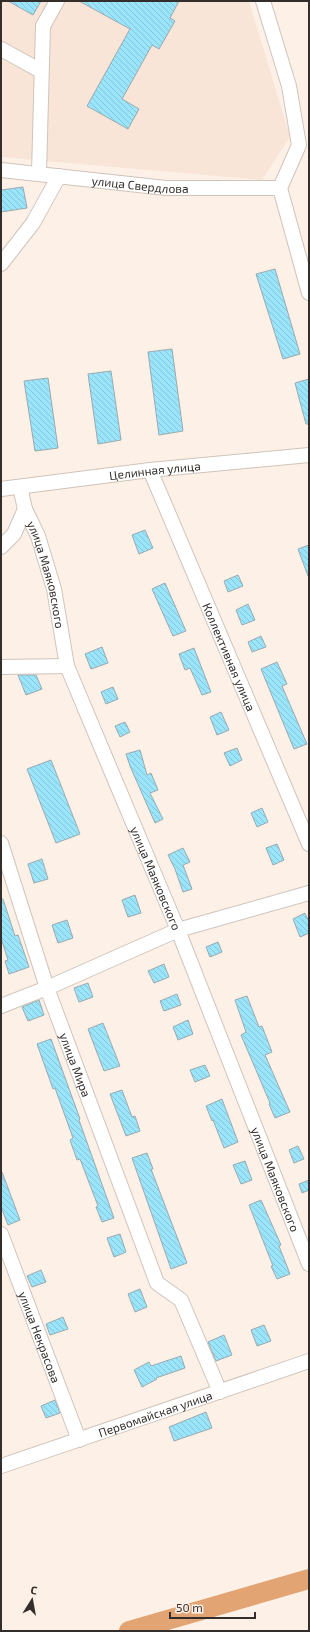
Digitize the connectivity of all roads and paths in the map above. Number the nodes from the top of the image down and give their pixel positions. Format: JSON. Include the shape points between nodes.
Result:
{"nodes":[{"id":1,"x":57,"y":1,"type":"edge"},
{"id":2,"x":263,"y":1,"type":"edge"},
{"id":3,"x":1,"y":49,"type":"edge"},
{"id":4,"x":41,"y":71,"type":"junction"},
{"id":5,"x":1,"y":170,"type":"edge"},
{"id":6,"x":39,"y":173,"type":"junction"},
{"id":7,"x":59,"y":176,"type":"junction"},
{"id":8,"x":280,"y":188,"type":"junction"},
{"id":9,"x":1,"y":264,"type":"edge"},
{"id":10,"x":309,"y":293,"type":"edge"},
{"id":11,"x":309,"y":455,"type":"edge"},
{"id":12,"x":150,"y":470,"type":"junction"},
{"id":13,"x":20,"y":487,"type":"junction"},
{"id":14,"x":1,"y":490,"type":"edge"},
{"id":15,"x":25,"y":509,"type":"junction"},
{"id":16,"x":1,"y":547,"type":"edge"},
{"id":17,"x":67,"y":666,"type":"junction"},
{"id":18,"x":1,"y":667,"type":"edge"},
{"id":19,"x":1,"y":843,"type":"edge"},
{"id":20,"x":309,"y":844,"type":"edge"},
{"id":21,"x":309,"y":893,"type":"edge"},
{"id":22,"x":178,"y":930,"type":"junction"},
{"id":23,"x":48,"y":988,"type":"junction"},
{"id":24,"x":1,"y":1006,"type":"edge"},
{"id":25,"x":1,"y":1234,"type":"edge"},
{"id":26,"x":309,"y":1264,"type":"edge"},
{"id":27,"x":309,"y":1361,"type":"edge"},
{"id":28,"x":220,"y":1392,"type":"junction"},
{"id":29,"x":79,"y":1440,"type":"junction"},
{"id":30,"x":1,"y":1466,"type":"edge"}],
"edges":[{"from":1,"to":4,"type":"street","via":[[43,26]]},
{"from":2,"to":8,"type":"street","via":[[289,86],[299,145]]},
{"from":3,"to":4,"type":"street"},
{"from":4,"to":6,"type":"street"},
{"from":5,"to":6,"type":"street","name":"улица Свердлова"},
{"from":6,"to":7,"type":"street","name":"улица Свердлова"},
{"from":7,"to":8,"type":"street","name":"улица Свердлова","via":[[166,188]]},
{"from":7,"to":9,"type":"street","via":[[33,224]]},
{"from":8,"to":10,"type":"street"},
{"from":11,"to":12,"type":"street","name":"Целинная улица"},
{"from":12,"to":13,"type":"street","name":"Целинная улица"},
{"from":12,"to":20,"type":"street","name":"Коллективная улица"},
{"from":13,"to":14,"type":"street","name":"Целинная улица"},
{"from":13,"to":15,"type":"street","name":"улица Маяковского"},
{"from":15,"to":16,"type":"street","via":[[14,534]]},
{"from":15,"to":17,"type":"street","name":"улица Маяковского","via":[[38,536],[54,589]]},
{"from":17,"to":18,"type":"street"},
{"from":17,"to":22,"type":"street","name":"улица Маяковского"},
{"from":19,"to":23,"type":"street","name":"улица Мира"},
{"from":21,"to":22,"type":"street"},
{"from":22,"to":23,"type":"street"},
{"from":22,"to":26,"type":"street","name":"улица Маяковского"},
{"from":23,"to":24,"type":"street"},
{"from":23,"to":28,"type":"street","name":"улица Мира","via":[[157,1283],[181,1300]]},
{"from":25,"to":29,"type":"street","name":"улица Некрасова"},
{"from":27,"to":28,"type":"street","name":"Первомайская улица"},
{"from":28,"to":29,"type":"street","name":"Первомайская улица"},
{"from":29,"to":30,"type":"street","name":"Первомайская улица"}]}
